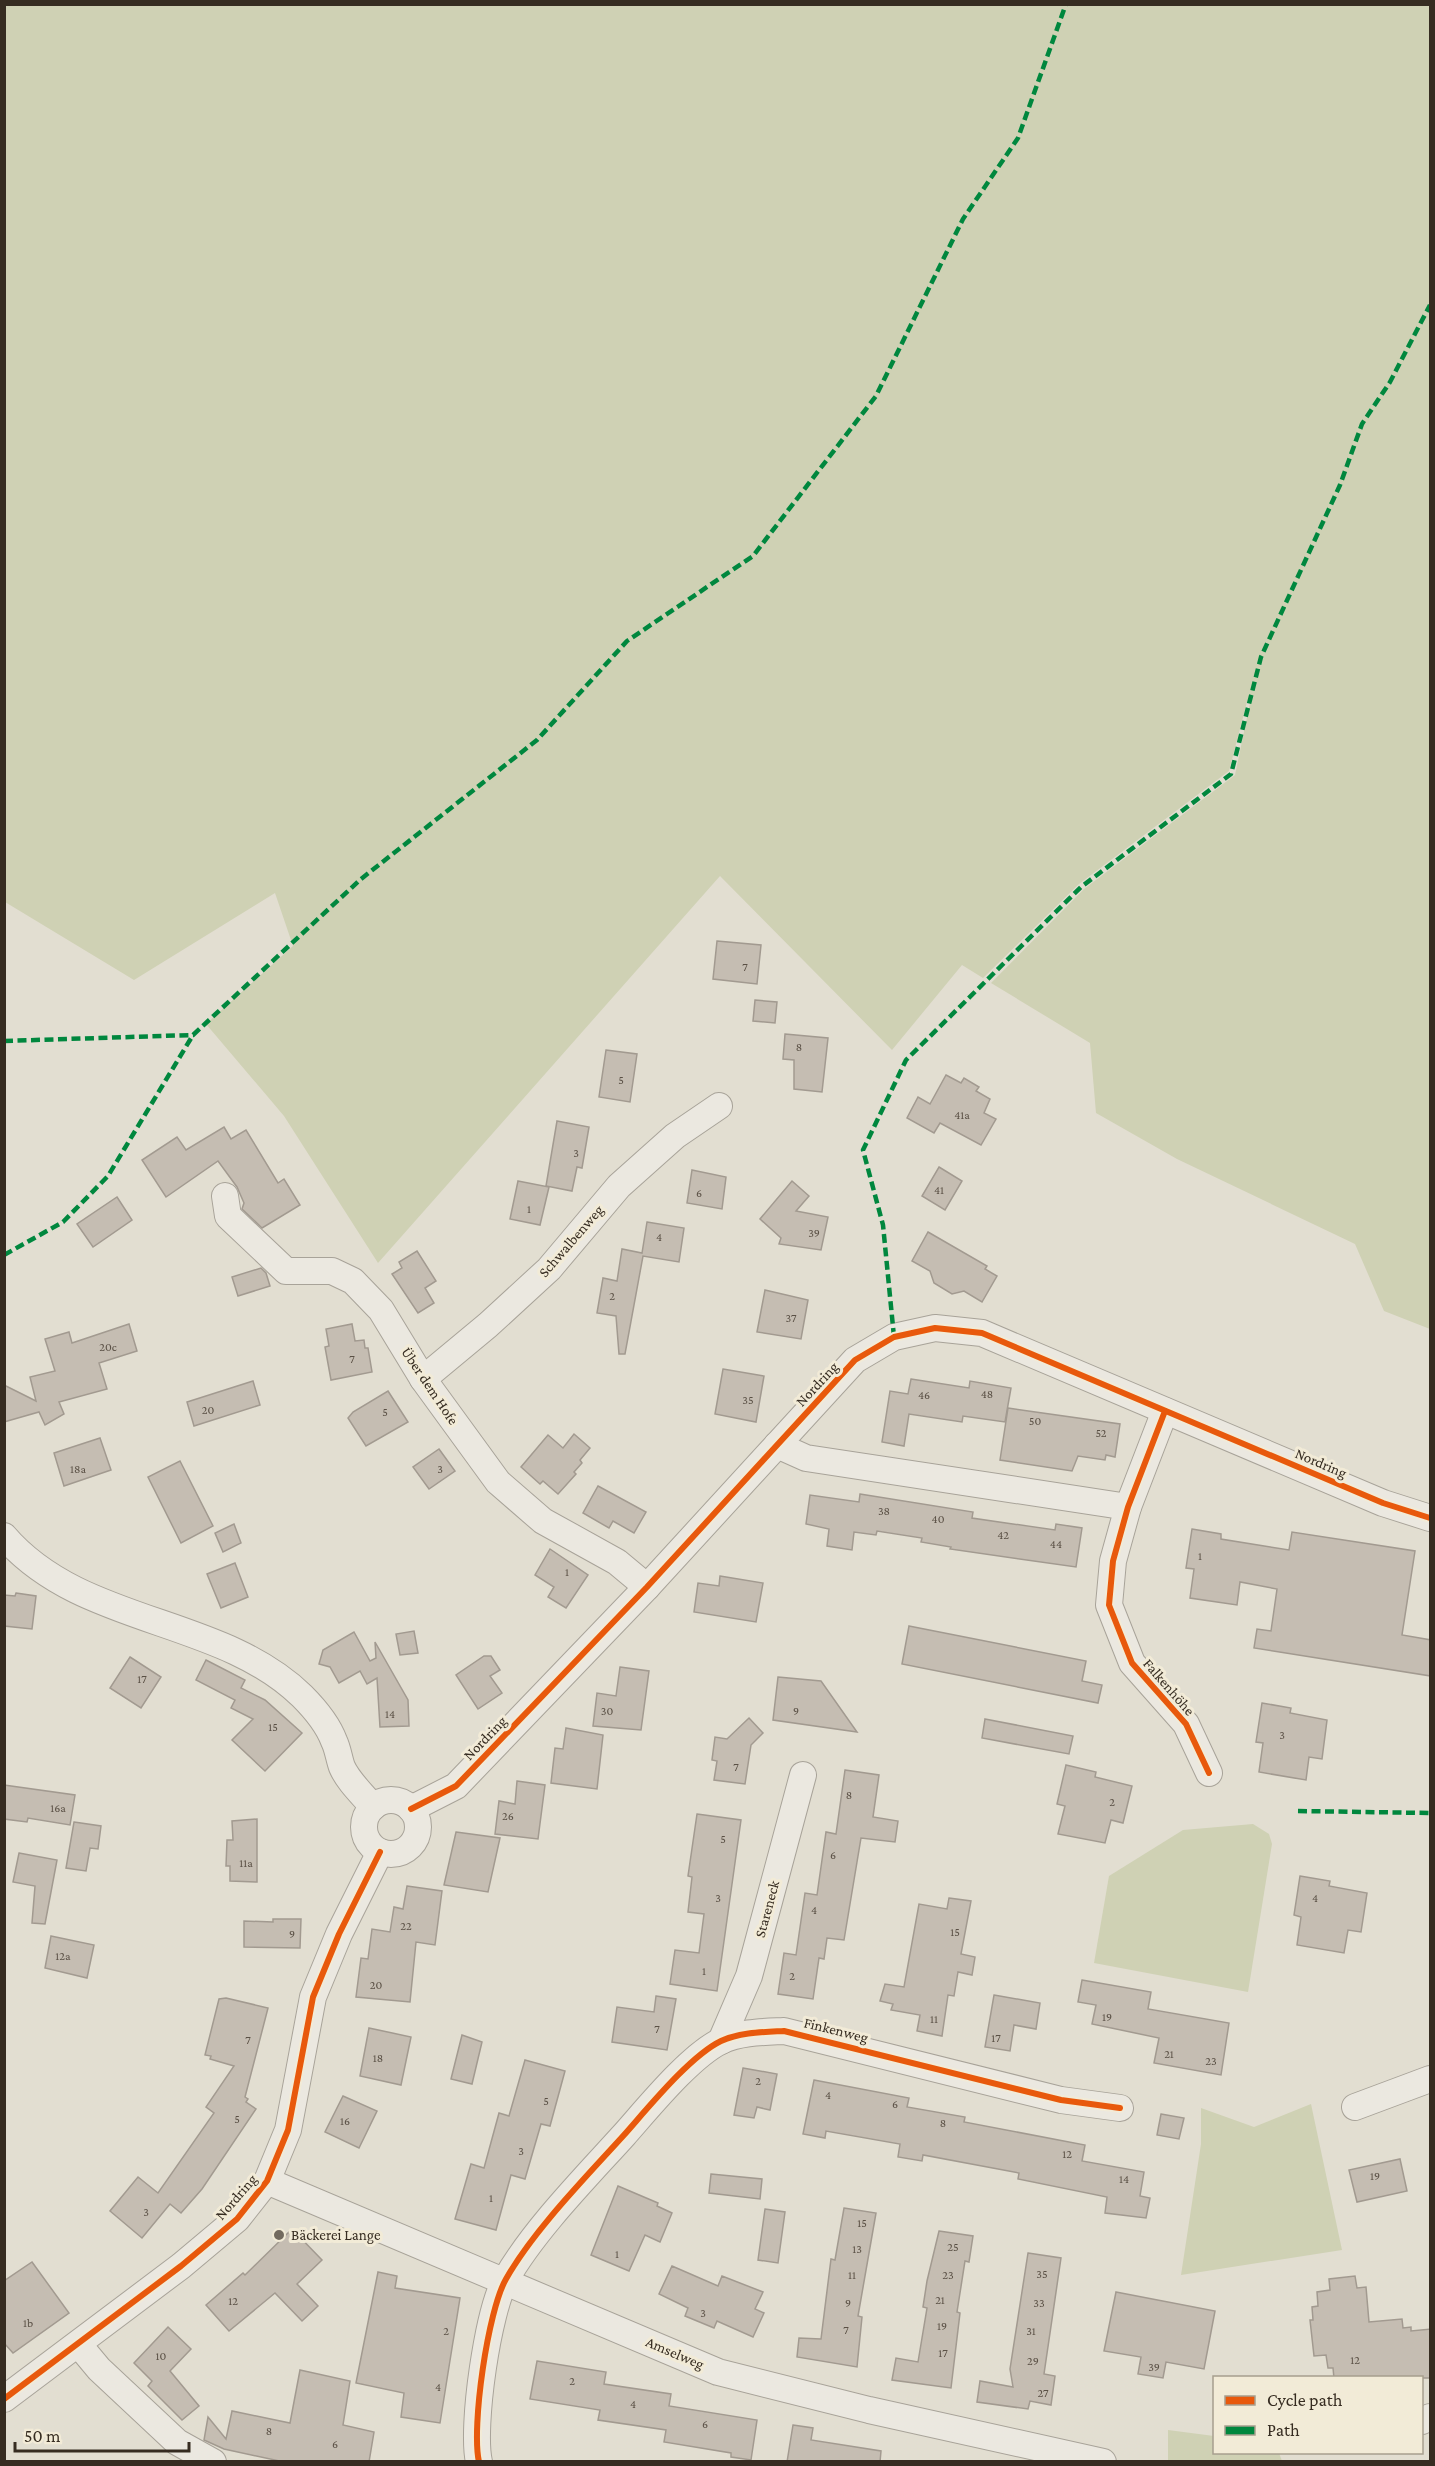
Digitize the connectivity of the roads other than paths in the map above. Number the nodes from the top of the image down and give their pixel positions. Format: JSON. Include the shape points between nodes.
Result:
{"nodes":[{"id":1,"x":719,"y":1106,"type":"dead end"},
{"id":2,"x":225,"y":1196,"type":"dead end"},
{"id":3,"x":423,"y":1379,"type":"junction"},
{"id":4,"x":1165,"y":1411,"type":"junction"},
{"id":5,"x":777,"y":1445,"type":"junction"},
{"id":6,"x":1128,"y":1507,"type":"junction"},
{"id":7,"x":1431,"y":1518,"type":"edge"},
{"id":8,"x":5,"y":1537,"type":"edge"},
{"id":9,"x":647,"y":1587,"type":"junction"},
{"id":10,"x":1209,"y":1773,"type":"dead end"},
{"id":11,"x":803,"y":1775,"type":"dead end"},
{"id":12,"x":373,"y":1807,"type":"junction"},
{"id":13,"x":411,"y":1809,"type":"junction"},
{"id":14,"x":380,"y":1852,"type":"junction"},
{"id":15,"x":721,"y":2041,"type":"junction"},
{"id":16,"x":1431,"y":2079,"type":"edge"},
{"id":17,"x":1355,"y":2107,"type":"dead end"},
{"id":18,"x":1120,"y":2108,"type":"dead end"},
{"id":19,"x":267,"y":2181,"type":"junction"},
{"id":20,"x":505,"y":2281,"type":"junction"},
{"id":21,"x":79,"y":2345,"type":"junction"},
{"id":22,"x":4,"y":2399,"type":"edge"},
{"id":23,"x":213,"y":2462,"type":"edge"},
{"id":24,"x":479,"y":2462,"type":"edge"},
{"id":25,"x":1103,"y":2462,"type":"edge"}],
"edges":[{"from":1,"to":3,"type":"street","name":"Schwalbenweg","via":[[675,1136],[620,1186],[549,1269]]},
{"from":2,"to":3,"type":"street","name":"Über dem Hofe","via":[[228,1216],[286,1271],[332,1271],[353,1281],[381,1310]]},
{"from":3,"to":9,"type":"street","name":"Über dem Hofe","via":[[498,1482],[543,1521],[617,1562]]},
{"from":4,"to":5,"type":"street","name":"Nordring","via":[[982,1333],[935,1328],[894,1337],[855,1360]]},
{"from":4,"to":6,"type":"street","name":"Falkenhöhe"},
{"from":4,"to":7,"type":"street","name":"Nordring","via":[[1383,1503]]},
{"from":5,"to":6,"type":"street","via":[[806,1458]]},
{"from":5,"to":9,"type":"street","name":"Nordring"},
{"from":6,"to":10,"type":"street","name":"Falkenhöhe","via":[[1113,1561],[1109,1605],[1132,1663],[1186,1724]]},
{"from":8,"to":12,"type":"street","via":[[44,1571],[102,1603],[209,1640],[265,1669],[302,1696],[334,1739],[343,1769]]},
{"from":9,"to":13,"type":"street","name":"Nordring","via":[[456,1786]]},
{"from":11,"to":15,"type":"street","name":"Stareneck","via":[[749,1976]]},
{"from":12,"to":13,"type":"street","via":[[392,1800]]},
{"from":12,"to":14,"type":"street","via":[[365,1818],[363,1832],[369,1844]]},
{"from":13,"to":14,"type":"street","via":[[418,1825],[413,1843],[398,1853]]},
{"from":14,"to":19,"type":"street","name":"Nordring","via":[[313,1997],[288,2130]]},
{"from":15,"to":18,"type":"street","name":"Finkenweg","via":[[753,2032],[784,2031],[1061,2100]]},
{"from":15,"to":20,"type":"street","name":"Finkenweg","via":[[688,2067],[631,2127],[577,2187]]},
{"from":16,"to":17,"type":"street"},
{"from":19,"to":20,"type":"street","name":"Amselweg"},
{"from":19,"to":21,"type":"street","name":"Nordring","via":[[237,2219]]},
{"from":20,"to":24,"type":"street","name":"Finkenweg","via":[[493,2318],[476,2423]]},
{"from":20,"to":25,"type":"street","name":"Amselweg","via":[[718,2372]]},
{"from":21,"to":22,"type":"street","name":"Nordring"},
{"from":21,"to":23,"type":"street","via":[[177,2442]]}]}
